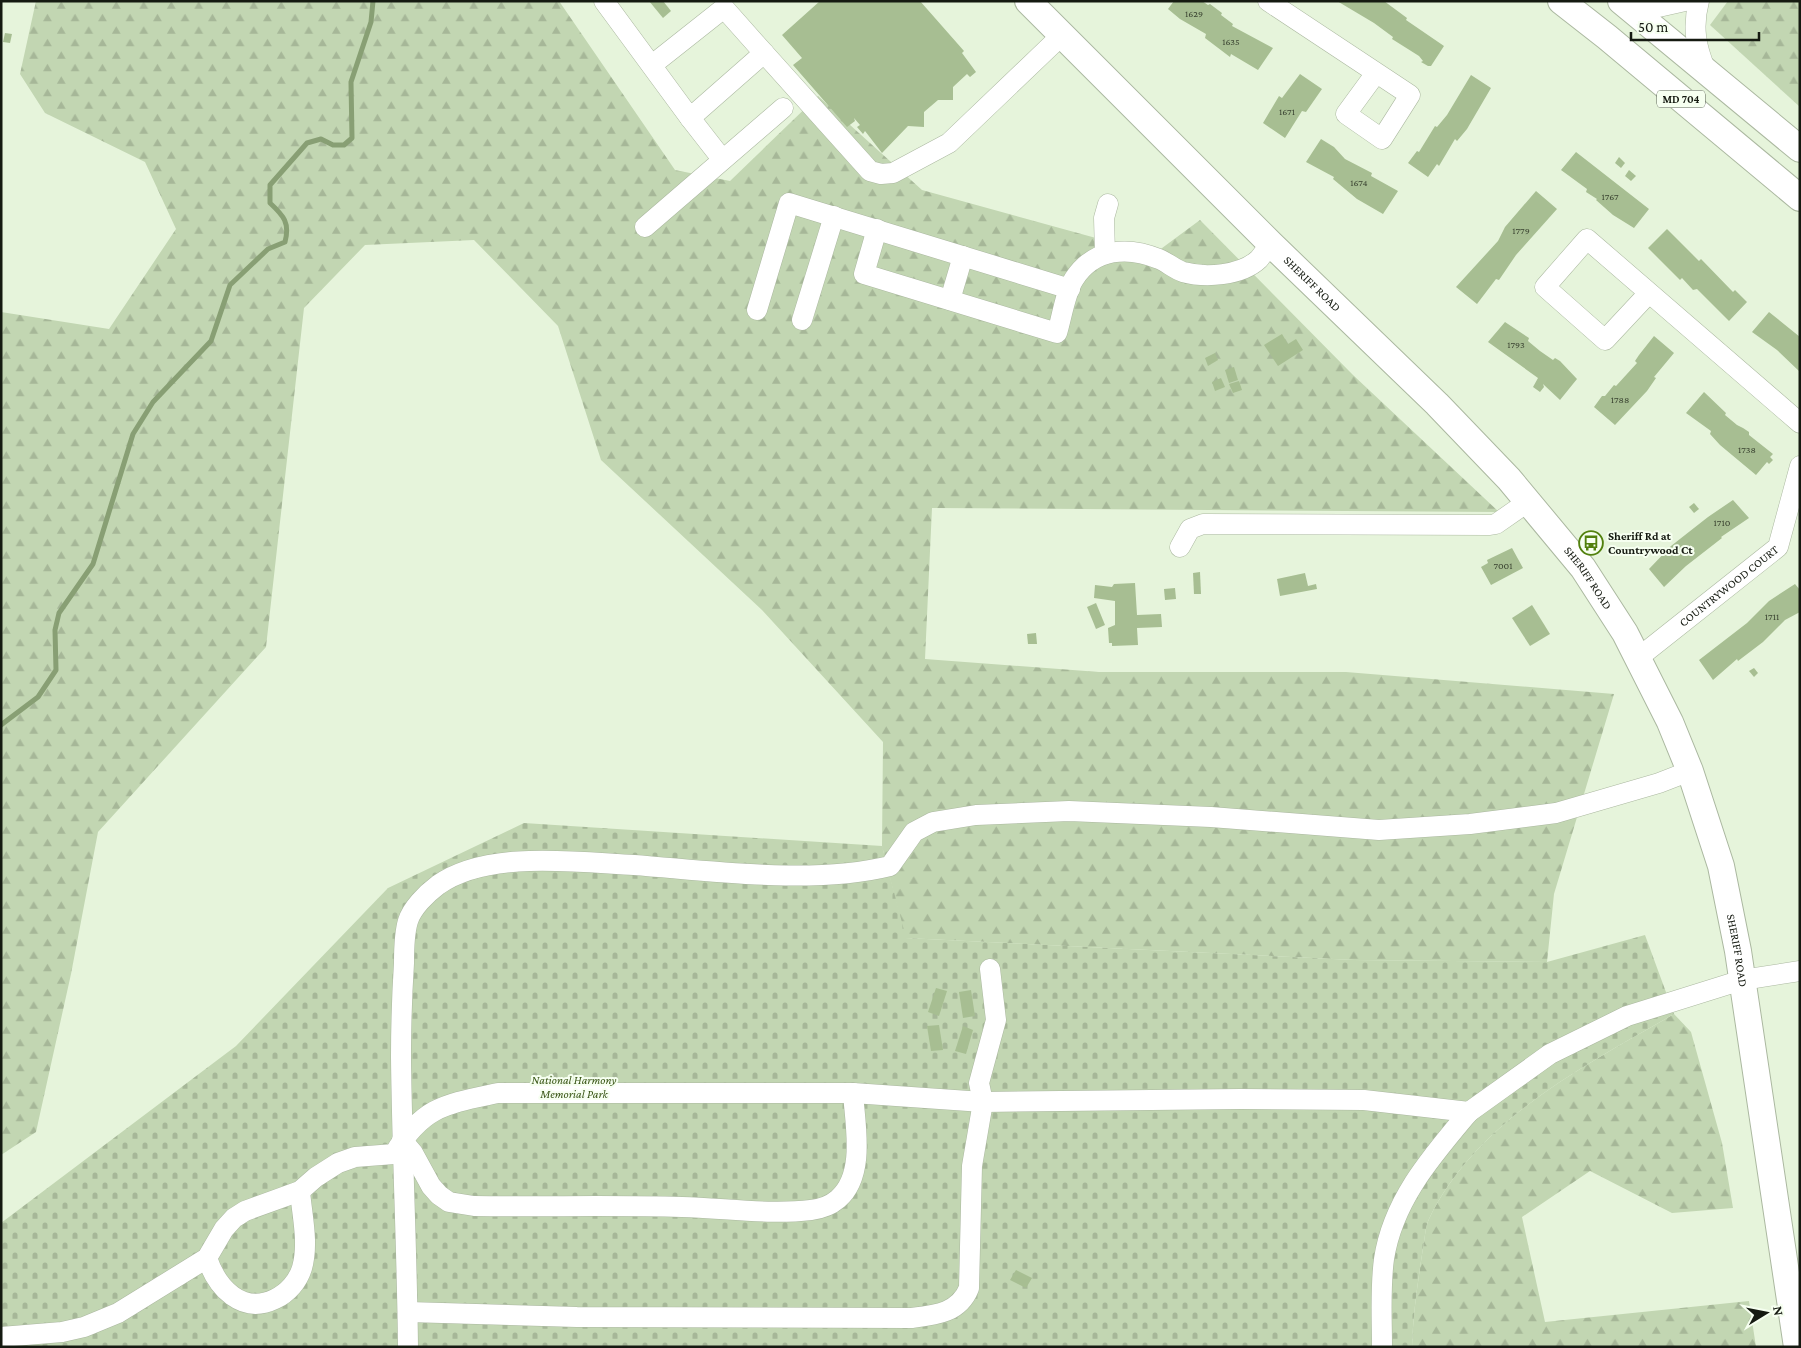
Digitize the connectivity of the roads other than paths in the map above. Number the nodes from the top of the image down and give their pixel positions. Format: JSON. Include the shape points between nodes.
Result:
{"nodes":[{"id":1,"x":604,"y":1,"type":"edge"},
{"id":2,"x":1028,"y":1,"type":"edge"},
{"id":3,"x":1268,"y":1,"type":"edge"},
{"id":4,"x":1561,"y":1,"type":"edge"},
{"id":5,"x":1685,"y":1,"type":"edge"},
{"id":6,"x":1699,"y":1,"type":"edge"},
{"id":7,"x":1623,"y":2,"type":"edge"},
{"id":8,"x":728,"y":5,"type":"edge"},
{"id":9,"x":1062,"y":35,"type":"junction"},
{"id":10,"x":764,"y":53,"type":"junction"},
{"id":11,"x":652,"y":65,"type":"junction"},
{"id":12,"x":1706,"y":71,"type":"junction"},
{"id":13,"x":1376,"y":73,"type":"dead end"},
{"id":14,"x":783,"y":108,"type":"dead end"},
{"id":15,"x":690,"y":118,"type":"junction"},
{"id":16,"x":1800,"y":149,"type":"edge"},
{"id":17,"x":722,"y":160,"type":"junction"},
{"id":18,"x":1800,"y":198,"type":"edge"},
{"id":19,"x":1108,"y":204,"type":"dead end"},
{"id":20,"x":834,"y":216,"type":"junction"},
{"id":21,"x":645,"y":227,"type":"dead end"},
{"id":22,"x":877,"y":229,"type":"junction"},
{"id":23,"x":1271,"y":244,"type":"junction"},
{"id":24,"x":1104,"y":254,"type":"junction"},
{"id":25,"x":963,"y":256,"type":"junction"},
{"id":26,"x":1070,"y":289,"type":"junction"},
{"id":27,"x":1648,"y":294,"type":"junction"},
{"id":28,"x":950,"y":300,"type":"junction"},
{"id":29,"x":757,"y":310,"type":"dead end"},
{"id":30,"x":802,"y":320,"type":"dead end"},
{"id":31,"x":1800,"y":423,"type":"edge"},
{"id":32,"x":1800,"y":466,"type":"edge"},
{"id":33,"x":1529,"y":501,"type":"junction"},
{"id":34,"x":1180,"y":547,"type":"dead end"},
{"id":35,"x":1638,"y":658,"type":"junction"},
{"id":36,"x":1690,"y":771,"type":"junction"},
{"id":37,"x":990,"y":970,"type":"dead end"},
{"id":38,"x":1800,"y":971,"type":"edge"},
{"id":39,"x":1742,"y":980,"type":"junction"},
{"id":40,"x":852,"y":1093,"type":"junction"},
{"id":41,"x":983,"y":1102,"type":"junction"},
{"id":42,"x":1469,"y":1112,"type":"junction"},
{"id":43,"x":402,"y":1140,"type":"junction"},
{"id":44,"x":300,"y":1191,"type":"junction"},
{"id":45,"x":207,"y":1258,"type":"junction"},
{"id":46,"x":408,"y":1312,"type":"junction"},
{"id":47,"x":1,"y":1336,"type":"edge"},
{"id":48,"x":1798,"y":1346,"type":"edge"},
{"id":49,"x":408,"y":1347,"type":"edge"},
{"id":50,"x":1382,"y":1347,"type":"edge"}],
"edges":[{"from":1,"to":11,"type":"street"},
{"from":2,"to":9,"type":"main road","name":"SHERIFF ROAD"},
{"from":3,"to":13,"type":"street"},
{"from":4,"to":18,"type":"main road","number":"MD 704"},
{"from":5,"to":7,"type":"street","via":[[1654,8]]},
{"from":6,"to":12,"type":"street","via":[[1694,25],[1697,50]]},
{"from":7,"to":12,"type":"main road","number":"MD 704"},
{"from":8,"to":10,"type":"street"},
{"from":8,"to":11,"type":"street"},
{"from":9,"to":10,"type":"street","via":[[949,143],[893,173],[881,174],[870,171]]},
{"from":9,"to":23,"type":"main road","name":"SHERIFF ROAD"},
{"from":10,"to":15,"type":"street"},
{"from":11,"to":15,"type":"street"},
{"from":12,"to":16,"type":"main road","number":"MD 704"},
{"from":14,"to":17,"type":"street"},
{"from":15,"to":17,"type":"street"},
{"from":17,"to":21,"type":"street"},
{"from":19,"to":24,"type":"street","via":[[1104,218]]},
{"from":20,"to":22,"type":"street"},
{"from":20,"to":29,"type":"street","via":[[789,203]]},
{"from":20,"to":30,"type":"street"},
{"from":22,"to":25,"type":"street"},
{"from":22,"to":28,"type":"street","via":[[864,274]]},
{"from":23,"to":24,"type":"street","via":[[1258,259],[1240,270],[1200,276],[1180,271],[1141,252]]},
{"from":23,"to":33,"type":"main road","name":"SHERIFF ROAD","via":[[1437,404]]},
{"from":24,"to":26,"type":"street","via":[[1074,278]]},
{"from":25,"to":26,"type":"street"},
{"from":25,"to":28,"type":"street"},
{"from":26,"to":28,"type":"street","via":[[1056,333]]},
{"from":27,"to":27,"type":"street","via":[[1587,239],[1545,287],[1605,340]]},
{"from":27,"to":31,"type":"street"},
{"from":32,"to":35,"type":"street","name":"COUNTRYWOOD COURT","via":[[1778,547]]},
{"from":33,"to":34,"type":"street","via":[[1490,525],[1203,524],[1190,529]]},
{"from":33,"to":35,"type":"main road","name":"SHERIFF ROAD","via":[[1602,595]]},
{"from":35,"to":36,"type":"main road","name":"SHERIFF ROAD"},
{"from":36,"to":39,"type":"main road","name":"SHERIFF ROAD","via":[[1721,866]]},
{"from":36,"to":43,"type":"street","via":[[1556,813],[1470,824],[1379,830],[1210,817],[1020,812],[933,822],[914,832],[890,866],[830,876],[560,860],[504,864],[456,874],[418,904],[408,920],[401,1012]]},
{"from":37,"to":41,"type":"street","via":[[996,1020],[979,1083]]},
{"from":38,"to":39,"type":"street"},
{"from":39,"to":42,"type":"street","via":[[1618,1020],[1550,1054]]},
{"from":39,"to":48,"type":"main road","name":"SHERIFF ROAD"},
{"from":40,"to":41,"type":"street"},
{"from":40,"to":43,"type":"street","via":[[498,1093],[445,1106],[418,1120]]},
{"from":40,"to":43,"type":"street","via":[[856,1149],[851,1179],[838,1199],[810,1210],[474,1206],[449,1202],[431,1186]]},
{"from":41,"to":42,"type":"street","via":[[1364,1100]]},
{"from":41,"to":46,"type":"street","via":[[972,1166],[969,1288],[957,1307],[946,1312],[901,1318]]},
{"from":42,"to":50,"type":"street","via":[[1431,1157],[1398,1210],[1384,1258]]},
{"from":43,"to":44,"type":"street","via":[[394,1154],[355,1157],[338,1163]]},
{"from":43,"to":46,"type":"street"},
{"from":44,"to":45,"type":"street","via":[[234,1218]]},
{"from":44,"to":45,"type":"street","via":[[305,1254],[299,1277],[283,1296],[250,1305],[238,1300],[216,1280]]},
{"from":45,"to":47,"type":"street","via":[[133,1306],[100,1322],[62,1332]]},
{"from":46,"to":49,"type":"street"}]}
